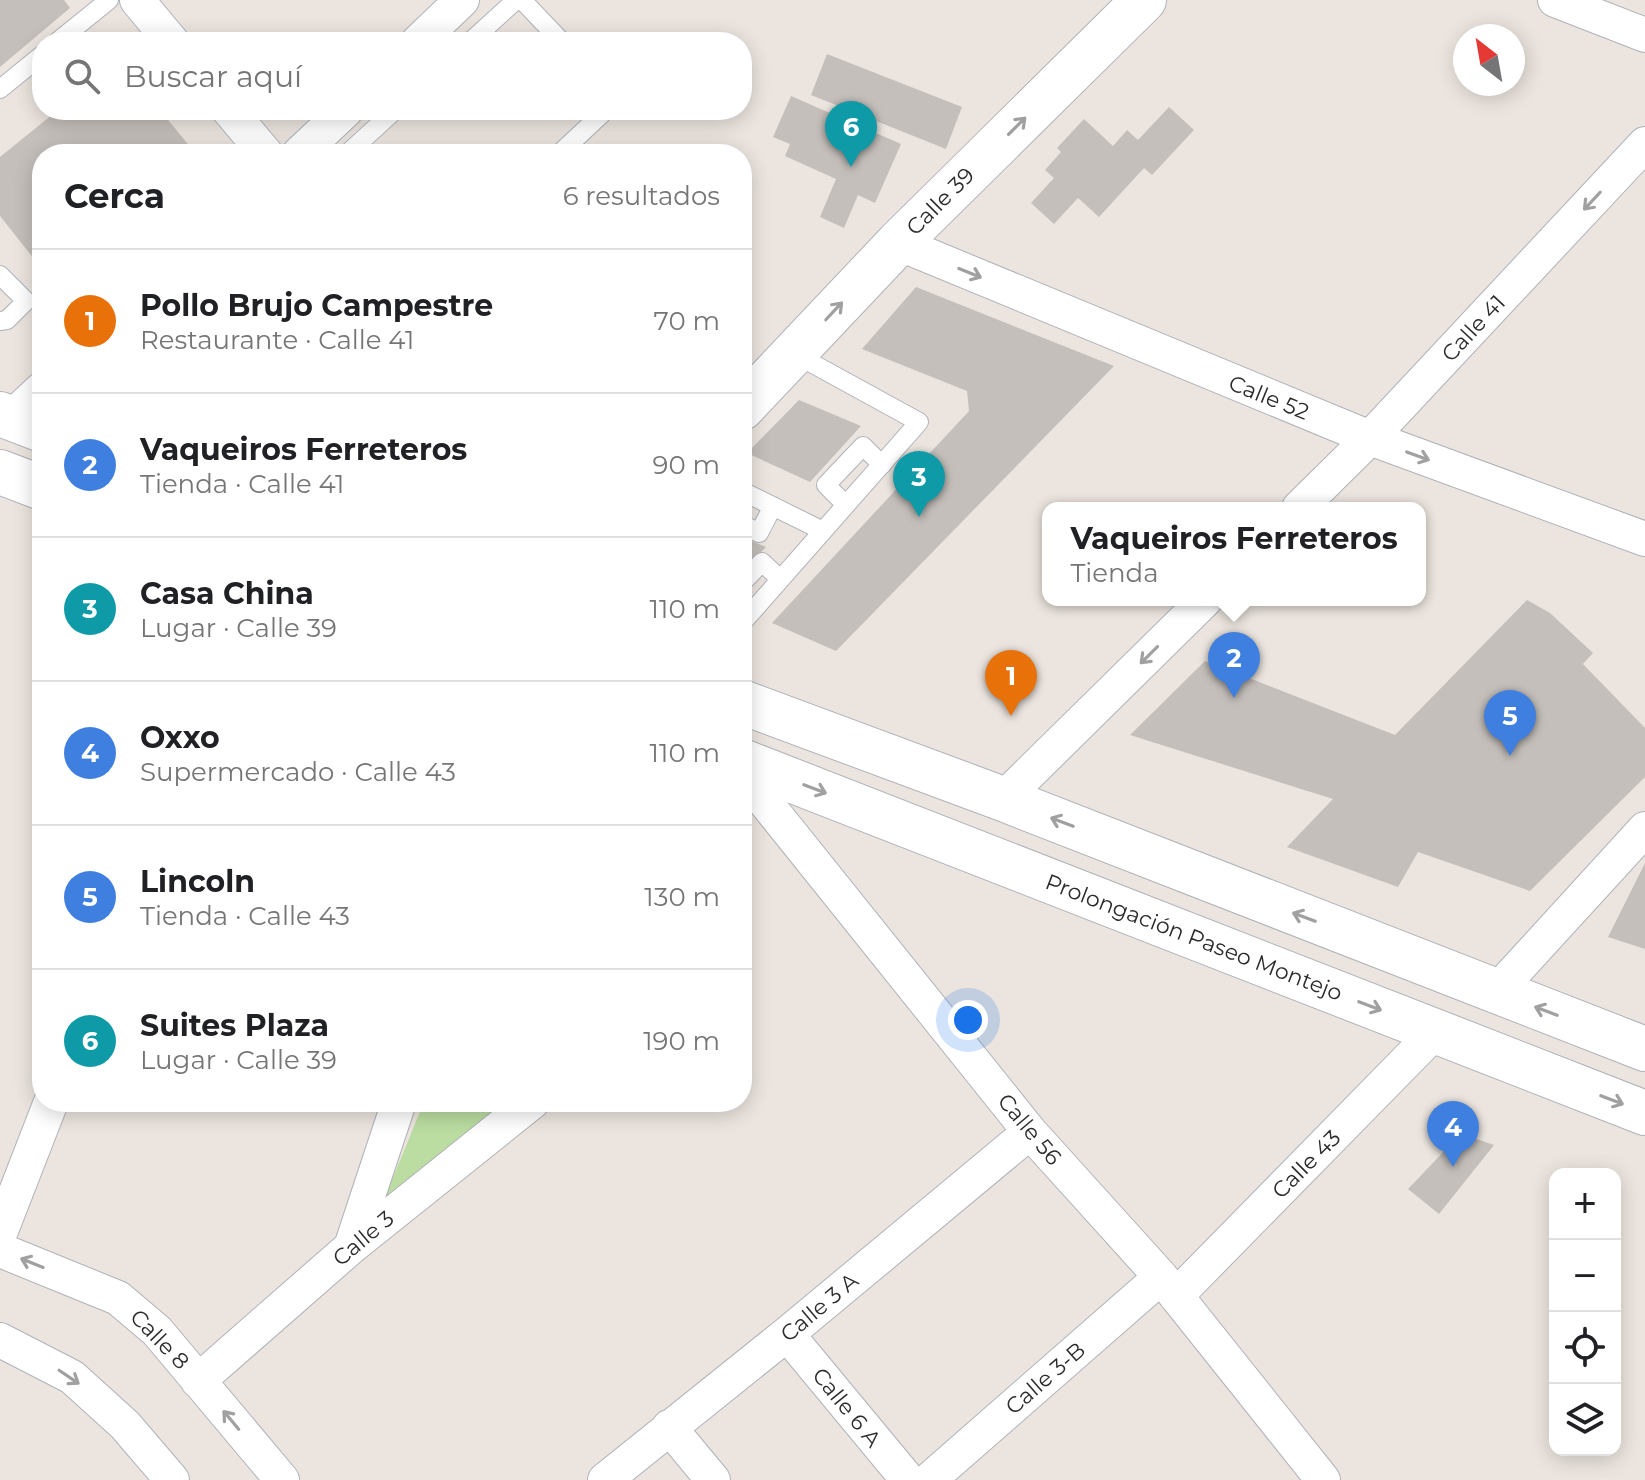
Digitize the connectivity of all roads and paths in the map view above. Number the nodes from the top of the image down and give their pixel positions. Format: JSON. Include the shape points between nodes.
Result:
{"nodes":[{"id":1,"x":109,"y":0,"type":"edge"},
{"id":2,"x":137,"y":0,"type":"edge"},
{"id":3,"x":462,"y":0,"type":"edge"},
{"id":4,"x":516,"y":0,"type":"edge"},
{"id":5,"x":522,"y":0,"type":"edge"},
{"id":6,"x":1144,"y":0,"type":"edge"},
{"id":7,"x":1555,"y":0,"type":"edge"},
{"id":8,"x":69,"y":32,"type":"edge"},
{"id":9,"x":164,"y":32,"type":"edge"},
{"id":10,"x":428,"y":32,"type":"edge"},
{"id":11,"x":481,"y":32,"type":"edge"},
{"id":12,"x":552,"y":32,"type":"edge"},
{"id":13,"x":1645,"y":35,"type":"edge"},
{"id":14,"x":32,"y":63,"type":"edge"},
{"id":15,"x":0,"y":89,"type":"edge"},
{"id":16,"x":237,"y":120,"type":"edge"},
{"id":17,"x":335,"y":120,"type":"edge"},
{"id":18,"x":384,"y":120,"type":"edge"},
{"id":19,"x":595,"y":120,"type":"edge"},
{"id":20,"x":258,"y":144,"type":"edge"},
{"id":21,"x":310,"y":144,"type":"edge"},
{"id":22,"x":358,"y":144,"type":"edge"},
{"id":23,"x":570,"y":144,"type":"edge"},
{"id":24,"x":1645,"y":144,"type":"edge"},
{"id":25,"x":898,"y":243,"type":"junction"},
{"id":26,"x":0,"y":275,"type":"edge"},
{"id":27,"x":0,"y":321,"type":"edge"},
{"id":28,"x":794,"y":353,"type":"junction"},
{"id":29,"x":752,"y":397,"type":"edge"},
{"id":30,"x":1370,"y":438,"type":"junction"},
{"id":31,"x":882,"y":465,"type":"junction"},
{"id":32,"x":0,"y":472,"type":"edge"},
{"id":33,"x":32,"y":484,"type":"edge"},
{"id":34,"x":752,"y":496,"type":"edge"},
{"id":35,"x":1305,"y":502,"type":"edge"},
{"id":36,"x":846,"y":505,"type":"junction"},
{"id":37,"x":773,"y":506,"type":"junction"},
{"id":38,"x":752,"y":529,"type":"edge"},
{"id":39,"x":823,"y":531,"type":"junction"},
{"id":40,"x":1645,"y":539,"type":"edge"},
{"id":41,"x":752,"y":572,"type":"edge"},
{"id":42,"x":780,"y":579,"type":"junction"},
{"id":43,"x":1199,"y":606,"type":"edge"},
{"id":44,"x":752,"y":611,"type":"edge"},
{"id":45,"x":752,"y":706,"type":"edge"},
{"id":46,"x":752,"y":765,"type":"edge"},
{"id":47,"x":752,"y":785,"type":"edge"},
{"id":48,"x":1003,"y":799,"type":"junction"},
{"id":49,"x":1645,"y":829,"type":"edge"},
{"id":50,"x":1496,"y":992,"type":"junction"},
{"id":51,"x":1436,"y":1031,"type":"junction"},
{"id":52,"x":1645,"y":1049,"type":"edge"},
{"id":53,"x":47,"y":1112,"type":"edge"},
{"id":54,"x":396,"y":1112,"type":"edge"},
{"id":55,"x":520,"y":1112,"type":"edge"},
{"id":56,"x":1645,"y":1113,"type":"edge"},
{"id":57,"x":1030,"y":1132,"type":"junction"},
{"id":58,"x":0,"y":1233,"type":"edge"},
{"id":59,"x":351,"y":1247,"type":"junction"},
{"id":60,"x":0,"y":1250,"type":"edge"},
{"id":61,"x":1168,"y":1286,"type":"junction"},
{"id":62,"x":787,"y":1334,"type":"junction"},
{"id":63,"x":0,"y":1340,"type":"edge"},
{"id":64,"x":198,"y":1381,"type":"junction"},
{"id":65,"x":669,"y":1427,"type":"junction"},
{"id":66,"x":278,"y":1479,"type":"edge"},
{"id":67,"x":172,"y":1480,"type":"edge"},
{"id":68,"x":605,"y":1480,"type":"edge"},
{"id":69,"x":713,"y":1480,"type":"edge"},
{"id":70,"x":908,"y":1480,"type":"edge"},
{"id":71,"x":929,"y":1480,"type":"edge"},
{"id":72,"x":1323,"y":1480,"type":"edge"}],
"edges":[{"from":1,"to":8,"type":"lane"},
{"from":2,"to":9,"type":"street"},
{"from":3,"to":10,"type":"street"},
{"from":4,"to":11,"type":"lane"},
{"from":5,"to":12,"type":"lane"},
{"from":25,"to":6,"type":"main road","name":"Calle 39","one_way":true},
{"from":7,"to":13,"type":"street"},
{"from":14,"to":15,"type":"lane"},
{"from":16,"to":20,"type":"street"},
{"from":17,"to":21,"type":"street"},
{"from":18,"to":22,"type":"lane"},
{"from":19,"to":23,"type":"lane"},
{"from":24,"to":30,"type":"street","name":"Calle 41","one_way":true},
{"from":28,"to":25,"type":"main road","name":"Calle 39","one_way":true},
{"from":25,"to":30,"type":"street","name":"Calle 52","one_way":true},
{"from":26,"to":27,"type":"lane","via":[[26,301]]},
{"from":28,"to":29,"type":"main road","name":"Calle 39"},
{"from":28,"to":31,"type":"lane","via":[[919,422]]},
{"from":30,"to":35,"type":"street","name":"Calle 41"},
{"from":30,"to":40,"type":"street","name":"Calle 52","one_way":true},
{"from":31,"to":36,"type":"lane"},
{"from":31,"to":36,"type":"lane","via":[[863,446],[826,485]]},
{"from":32,"to":33,"type":"main road"},
{"from":34,"to":37,"type":"lane"},
{"from":36,"to":39,"type":"lane"},
{"from":37,"to":38,"type":"lane","via":[[759,533]]},
{"from":37,"to":39,"type":"lane"},
{"from":39,"to":42,"type":"lane"},
{"from":41,"to":42,"type":"lane","via":[[762,562]]},
{"from":42,"to":44,"type":"lane"},
{"from":43,"to":48,"type":"street","one_way":true},
{"from":45,"to":48,"type":"main road"},
{"from":46,"to":51,"type":"main road","name":"Prolongación Paseo Montejo","one_way":true},
{"from":47,"to":57,"type":"street","name":"Calle 56"},
{"from":50,"to":48,"type":"main road","one_way":true},
{"from":49,"to":50,"type":"street"},
{"from":52,"to":50,"type":"main road","one_way":true},
{"from":51,"to":56,"type":"main road","name":"Prolongación Paseo Montejo","one_way":true},
{"from":51,"to":61,"type":"street","name":"Calle 43"},
{"from":53,"to":58,"type":"street"},
{"from":54,"to":59,"type":"street"},
{"from":55,"to":59,"type":"street","name":"Calle 3"},
{"from":57,"to":61,"type":"street","name":"Calle 56"},
{"from":57,"to":62,"type":"street","name":"Calle 3 A"},
{"from":59,"to":64,"type":"street","name":"Calle 3"},
{"from":64,"to":60,"type":"street","name":"Calle 8","one_way":true,"via":[[157,1331],[118,1298]]},
{"from":61,"to":71,"type":"street","name":"Calle 3-B"},
{"from":61,"to":72,"type":"street","name":"Calle 56"},
{"from":62,"to":65,"type":"street","name":"Calle 3 A"},
{"from":62,"to":70,"type":"street","name":"Calle 6 A"},
{"from":63,"to":67,"type":"street","one_way":true,"via":[[72,1377],[125,1425]]},
{"from":66,"to":64,"type":"street","name":"Calle 8","one_way":true},
{"from":65,"to":68,"type":"street","name":"Calle 3 A"},
{"from":65,"to":69,"type":"street"}]}
